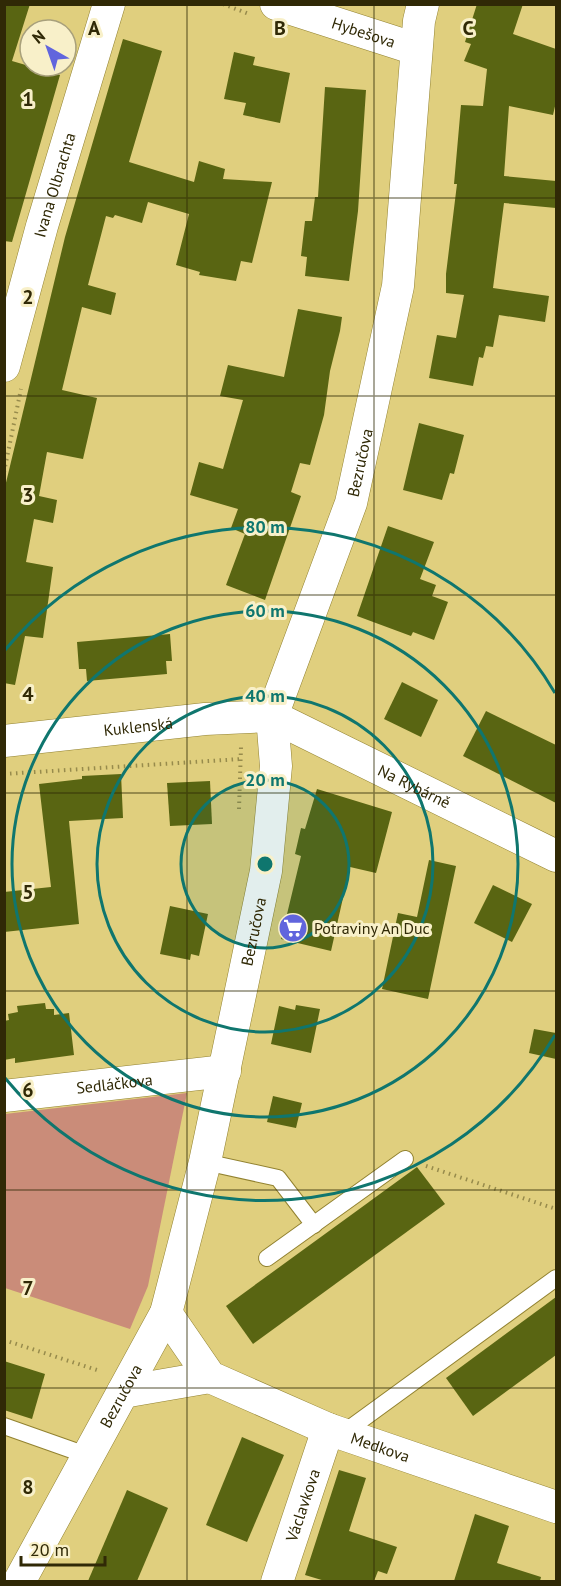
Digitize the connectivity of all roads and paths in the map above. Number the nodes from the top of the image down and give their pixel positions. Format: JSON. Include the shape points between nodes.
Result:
{"nodes":[{"id":1,"x":109,"y":4,"type":"edge"},
{"id":2,"x":276,"y":4,"type":"edge"},
{"id":3,"x":423,"y":4,"type":"edge"},
{"id":4,"x":416,"y":49,"type":"junction"},
{"id":5,"x":4,"y":366,"type":"edge"},
{"id":6,"x":257,"y":716,"type":"junction"},
{"id":7,"x":4,"y":741,"type":"edge"},
{"id":8,"x":241,"y":759,"type":"junction"},
{"id":9,"x":4,"y":774,"type":"edge"},
{"id":10,"x":239,"y":814,"type":"dead end"},
{"id":11,"x":556,"y":856,"type":"edge"},
{"id":12,"x":225,"y":1071,"type":"junction"},
{"id":13,"x":4,"y":1096,"type":"edge"},
{"id":14,"x":405,"y":1159,"type":"joint"},
{"id":15,"x":205,"y":1162,"type":"junction"},
{"id":16,"x":556,"y":1209,"type":"edge"},
{"id":17,"x":314,"y":1225,"type":"junction"},
{"id":18,"x":267,"y":1258,"type":"dead end"},
{"id":19,"x":556,"y":1278,"type":"edge"},
{"id":20,"x":166,"y":1313,"type":"junction"},
{"id":21,"x":4,"y":1340,"type":"edge"},
{"id":22,"x":210,"y":1377,"type":"junction"},
{"id":23,"x":126,"y":1387,"type":"junction"},
{"id":24,"x":4,"y":1426,"type":"edge"},
{"id":25,"x":335,"y":1431,"type":"junction"},
{"id":26,"x":88,"y":1456,"type":"junction"},
{"id":27,"x":556,"y":1507,"type":"edge"},
{"id":28,"x":20,"y":1581,"type":"edge"},
{"id":29,"x":277,"y":1581,"type":"edge"}],
"edges":[{"from":1,"to":5,"type":"street","name":"Ivana Olbrachta"},
{"from":2,"to":4,"type":"street","name":"Hybešova"},
{"from":3,"to":4,"type":"street","name":"Bezručova"},
{"from":4,"to":6,"type":"street","name":"Bezručova","via":[[398,286],[351,503]]},
{"from":6,"to":7,"type":"street","name":"Kuklenská"},
{"from":6,"to":8,"type":"path"},
{"from":6,"to":11,"type":"street","name":"Na Rybárně"},
{"from":6,"to":12,"type":"street","name":"Bezručova","via":[[276,766],[266,871]]},
{"from":8,"to":9,"type":"path"},
{"from":8,"to":10,"type":"path"},
{"from":12,"to":13,"type":"street","name":"Sedláčkova"},
{"from":12,"to":15,"type":"street","name":"Bezručova"},
{"from":14,"to":16,"type":"path"},
{"from":14,"to":17,"type":"lane"},
{"from":15,"to":17,"type":"lane","via":[[278,1178]]},
{"from":15,"to":20,"type":"street","name":"Bezručova"},
{"from":17,"to":18,"type":"lane"},
{"from":19,"to":25,"type":"lane"},
{"from":20,"to":22,"type":"street"},
{"from":20,"to":23,"type":"street","name":"Bezručova"},
{"from":21,"to":23,"type":"path"},
{"from":22,"to":23,"type":"street"},
{"from":22,"to":25,"type":"street","name":"Medkova"},
{"from":23,"to":26,"type":"street","name":"Bezručova"},
{"from":24,"to":26,"type":"lane"},
{"from":25,"to":27,"type":"street","name":"Medkova"},
{"from":25,"to":29,"type":"street","name":"Václavkova"},
{"from":26,"to":28,"type":"street","name":"Bezručova"}]}
